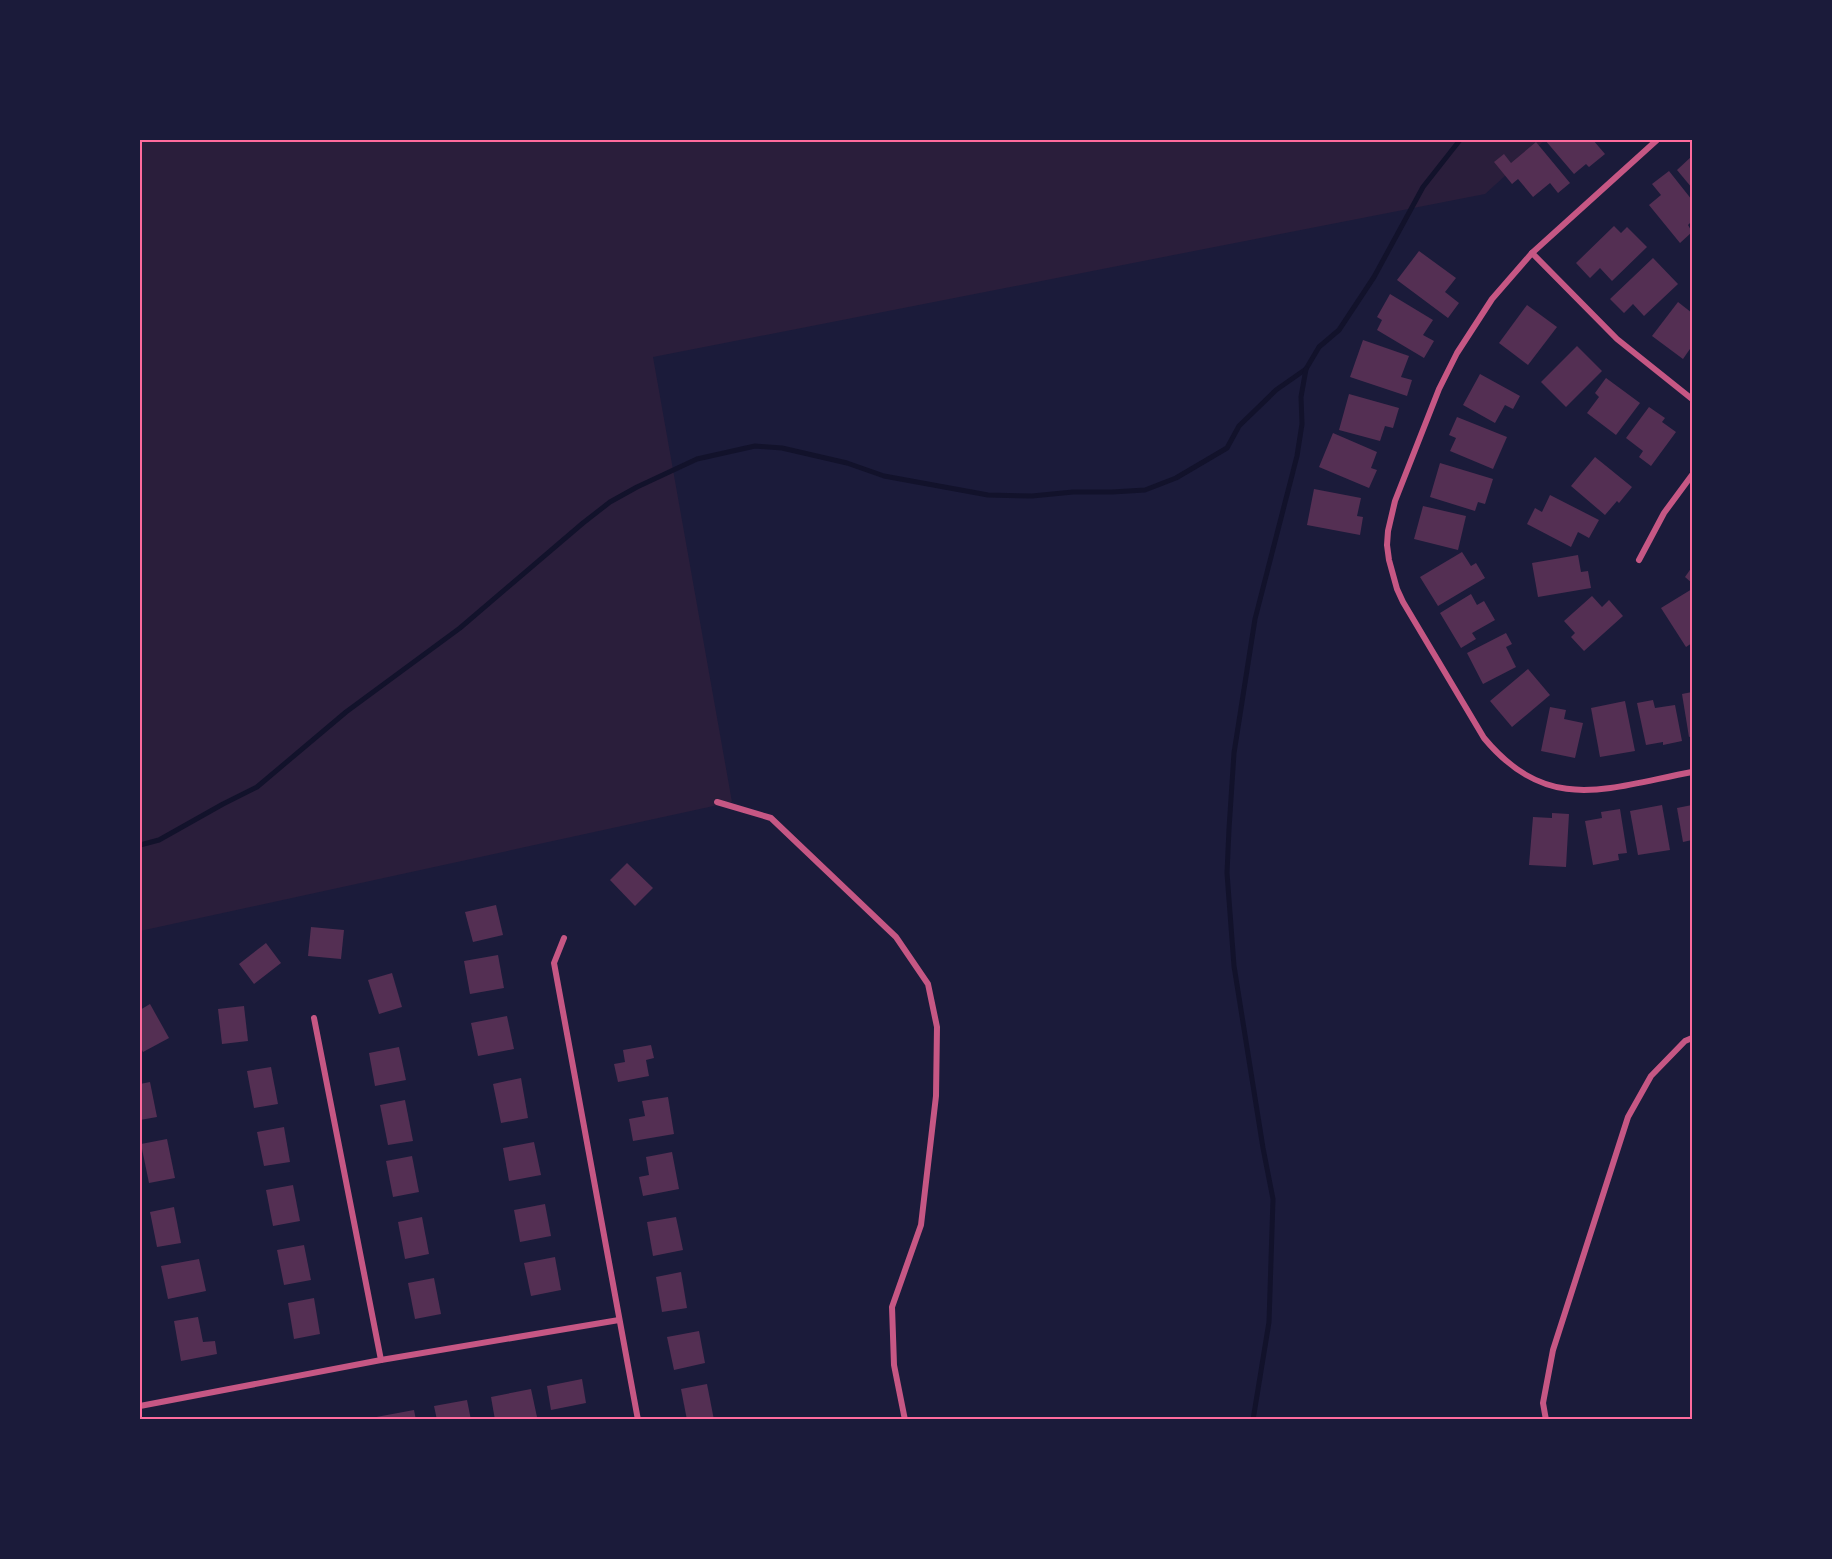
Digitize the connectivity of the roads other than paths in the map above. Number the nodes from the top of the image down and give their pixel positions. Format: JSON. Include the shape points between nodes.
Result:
{"nodes":[{"id":1,"x":1657,"y":140,"type":"edge"},
{"id":2,"x":1532,"y":253,"type":"junction"},
{"id":3,"x":1692,"y":399,"type":"edge"},
{"id":4,"x":1692,"y":475,"type":"edge"},
{"id":5,"x":1639,"y":560,"type":"dead end"},
{"id":6,"x":1692,"y":772,"type":"edge"},
{"id":7,"x":717,"y":802,"type":"dead end"},
{"id":8,"x":564,"y":938,"type":"dead end"},
{"id":9,"x":315,"y":1018,"type":"dead end"},
{"id":10,"x":1692,"y":1038,"type":"edge"},
{"id":11,"x":619,"y":1320,"type":"junction"},
{"id":12,"x":381,"y":1360,"type":"junction"},
{"id":13,"x":140,"y":1406,"type":"edge"},
{"id":14,"x":638,"y":1419,"type":"edge"},
{"id":15,"x":905,"y":1419,"type":"edge"},
{"id":16,"x":1546,"y":1419,"type":"edge"}],
"edges":[{"from":1,"to":2,"type":"street"},
{"from":2,"to":3,"type":"street","via":[[1617,339]]},
{"from":2,"to":6,"type":"street","via":[[1481,316],[1439,389],[1395,501],[1387,545],[1392,575],[1403,602],[1484,738],[1510,766],[1537,782],[1576,791]]},
{"from":4,"to":5,"type":"street","via":[[1664,513]]},
{"from":7,"to":15,"type":"street","via":[[771,818],[896,937],[928,984],[937,1027],[936,1096],[921,1225],[892,1307],[894,1365]]},
{"from":8,"to":11,"type":"street","via":[[554,963]]},
{"from":9,"to":12,"type":"street"},
{"from":10,"to":16,"type":"street","via":[[1651,1076],[1628,1117],[1553,1350],[1543,1403]]},
{"from":11,"to":12,"type":"street"},
{"from":11,"to":14,"type":"street"},
{"from":12,"to":13,"type":"street"}]}
